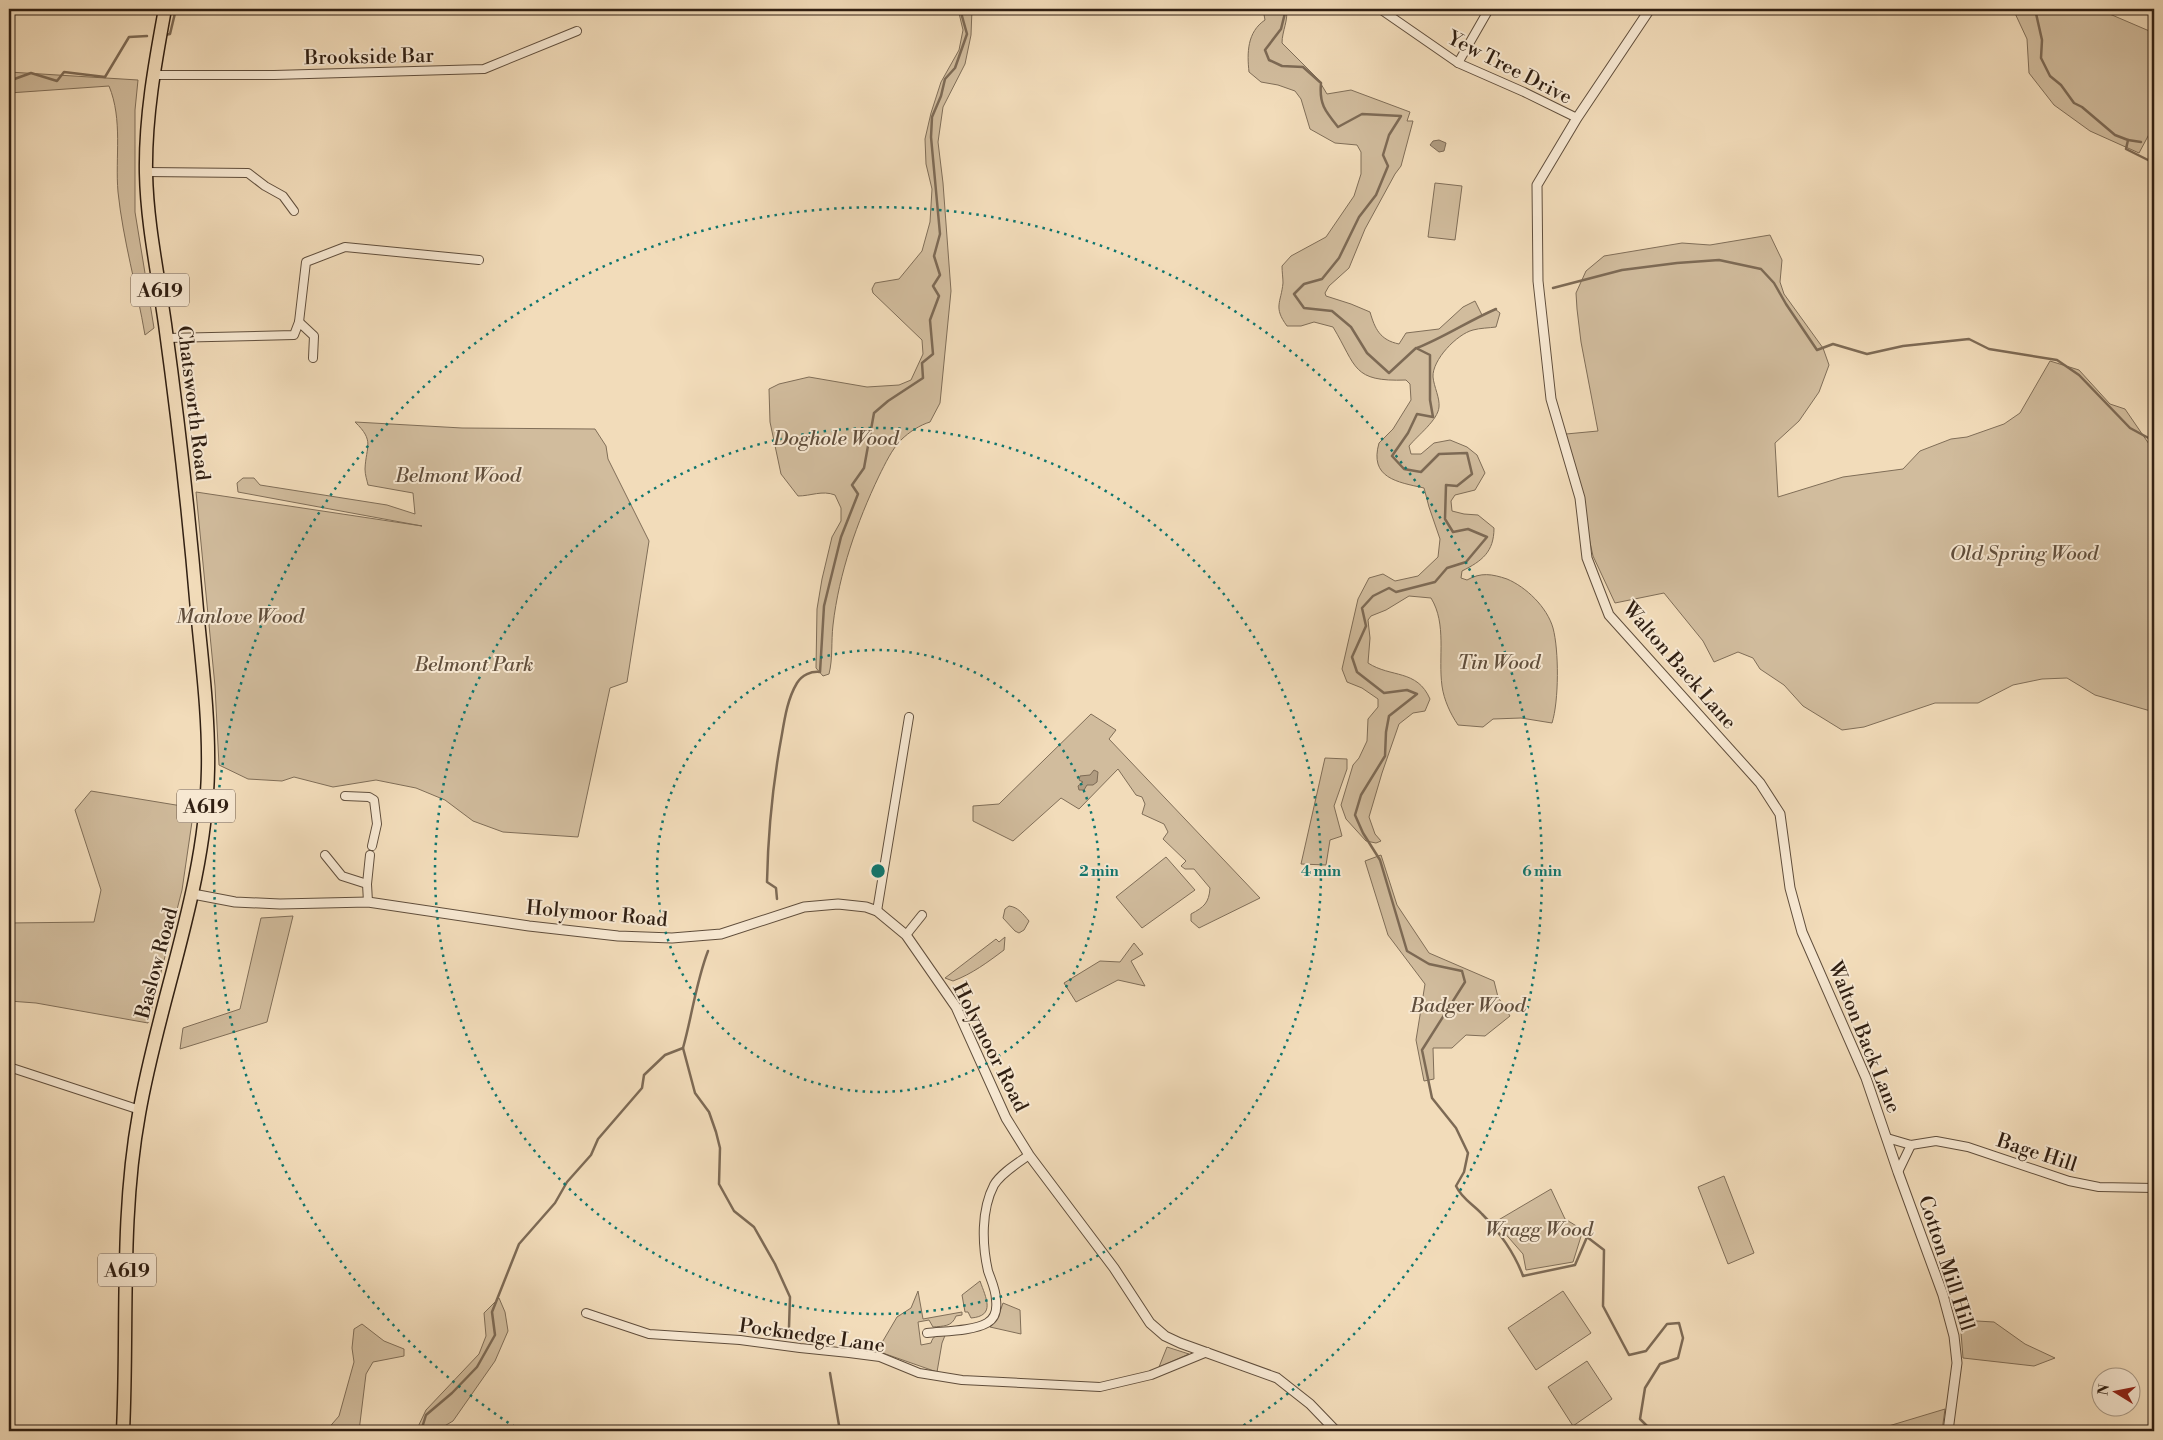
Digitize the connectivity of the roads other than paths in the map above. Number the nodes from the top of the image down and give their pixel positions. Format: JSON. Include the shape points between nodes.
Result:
{"nodes":[{"id":1,"x":165,"y":9,"type":"edge"},
{"id":2,"x":1380,"y":9,"type":"edge"},
{"id":3,"x":1489,"y":9,"type":"edge"},
{"id":4,"x":1650,"y":9,"type":"edge"},
{"id":5,"x":577,"y":32,"type":"dead end"},
{"id":6,"x":1458,"y":63,"type":"junction"},
{"id":7,"x":154,"y":75,"type":"junction"},
{"id":8,"x":1577,"y":118,"type":"junction"},
{"id":9,"x":146,"y":172,"type":"junction"},
{"id":10,"x":294,"y":211,"type":"dead end"},
{"id":11,"x":479,"y":260,"type":"dead end"},
{"id":12,"x":298,"y":322,"type":"junction"},
{"id":13,"x":167,"y":338,"type":"junction"},
{"id":14,"x":313,"y":358,"type":"dead end"},
{"id":15,"x":188,"y":504,"type":"joint"},
{"id":16,"x":909,"y":717,"type":"dead end"},
{"id":17,"x":345,"y":796,"type":"dead end"},
{"id":18,"x":372,"y":846,"type":"dead end"},
{"id":19,"x":325,"y":855,"type":"dead end"},
{"id":20,"x":370,"y":855,"type":"dead end"},
{"id":21,"x":367,"y":884,"type":"junction"},
{"id":22,"x":193,"y":894,"type":"junction"},
{"id":23,"x":368,"y":902,"type":"junction"},
{"id":24,"x":877,"y":911,"type":"junction"},
{"id":25,"x":922,"y":915,"type":"dead end"},
{"id":26,"x":906,"y":935,"type":"junction"},
{"id":27,"x":9,"y":1067,"type":"edge"},
{"id":28,"x":140,"y":1110,"type":"junction"},
{"id":29,"x":1887,"y":1138,"type":"junction"},
{"id":30,"x":1911,"y":1145,"type":"junction"},
{"id":31,"x":1029,"y":1155,"type":"junction"},
{"id":32,"x":1898,"y":1172,"type":"junction"},
{"id":33,"x":2154,"y":1188,"type":"edge"},
{"id":34,"x":586,"y":1313,"type":"dead end"},
{"id":35,"x":927,"y":1334,"type":"dead end"},
{"id":36,"x":1207,"y":1352,"type":"junction"},
{"id":37,"x":123,"y":1431,"type":"edge"},
{"id":38,"x":1336,"y":1431,"type":"edge"},
{"id":39,"x":1948,"y":1431,"type":"edge"}],
"edges":[{"from":1,"to":7,"type":"highway","name":"Chatsworth Road","number":"A619"},
{"from":2,"to":6,"type":"street","name":"Yew Tree Drive"},
{"from":3,"to":6,"type":"street"},
{"from":4,"to":8,"type":"street","name":"Walton Back Lane"},
{"from":5,"to":7,"type":"street","name":"Brookside Bar","via":[[484,70]]},
{"from":6,"to":8,"type":"street","name":"Yew Tree Drive"},
{"from":7,"to":9,"type":"highway","name":"Chatsworth Road","number":"A619"},
{"from":8,"to":29,"type":"street","name":"Walton Back Lane","via":[[1537,184],[1538,281],[1552,399],[1580,498],[1587,558],[1609,614],[1760,783],[1780,814],[1790,888],[1800,925],[1860,1064]]},
{"from":9,"to":10,"type":"street","via":[[248,173],[283,196]]},
{"from":9,"to":13,"type":"highway","name":"Chatsworth Road","number":"A619","via":[[148,211]]},
{"from":11,"to":12,"type":"street","via":[[345,247],[306,262]]},
{"from":12,"to":13,"type":"street","via":[[294,335]]},
{"from":12,"to":14,"type":"street","via":[[314,336]]},
{"from":13,"to":15,"type":"highway","name":"Chatsworth Road","number":"A619"},
{"from":15,"to":22,"type":"highway","name":"Baslow Road","number":"A619","via":[[207,717],[208,768],[204,830]]},
{"from":16,"to":24,"type":"street"},
{"from":17,"to":18,"type":"street","via":[[374,800],[377,824]]},
{"from":19,"to":21,"type":"street","via":[[342,876]]},
{"from":20,"to":21,"type":"street"},
{"from":21,"to":23,"type":"street"},
{"from":22,"to":23,"type":"street","name":"Holymoor Road","via":[[235,902]]},
{"from":22,"to":28,"type":"highway","name":"Baslow Road","number":"A619","via":[[163,1005]]},
{"from":23,"to":24,"type":"street","name":"Holymoor Road","via":[[529,926],[618,936],[672,938],[721,934],[804,907],[838,904]]},
{"from":24,"to":26,"type":"street","name":"Holymoor Road"},
{"from":25,"to":26,"type":"street"},
{"from":26,"to":31,"type":"street","name":"Holymoor Road","via":[[956,1007],[1006,1118]]},
{"from":27,"to":28,"type":"street"},
{"from":28,"to":37,"type":"highway","name":"Baslow Road","number":"A619","via":[[130,1174]]},
{"from":29,"to":30,"type":"street","name":"Bage Hill"},
{"from":29,"to":32,"type":"street","name":"Cotton Mill Hill"},
{"from":30,"to":32,"type":"street"},
{"from":30,"to":33,"type":"street","name":"Bage Hill","via":[[1936,1141],[1968,1147],[2069,1181],[2099,1187]]},
{"from":31,"to":35,"type":"street","via":[[995,1183],[987,1203],[985,1248],[996,1298],[996,1313],[988,1323],[976,1327]]},
{"from":31,"to":36,"type":"street","name":"Holymoor Road","via":[[1114,1268],[1150,1323],[1165,1336]]},
{"from":32,"to":39,"type":"street","name":"Cotton Mill Hill","via":[[1943,1295],[1954,1336],[1957,1363]]},
{"from":34,"to":36,"type":"street","name":"Pocknedge Lane","via":[[649,1334],[740,1340],[880,1357],[919,1373],[962,1380],[1100,1387],[1151,1375]]},
{"from":36,"to":38,"type":"street","name":"Holymoor Road","via":[[1277,1378],[1310,1404]]}]}
